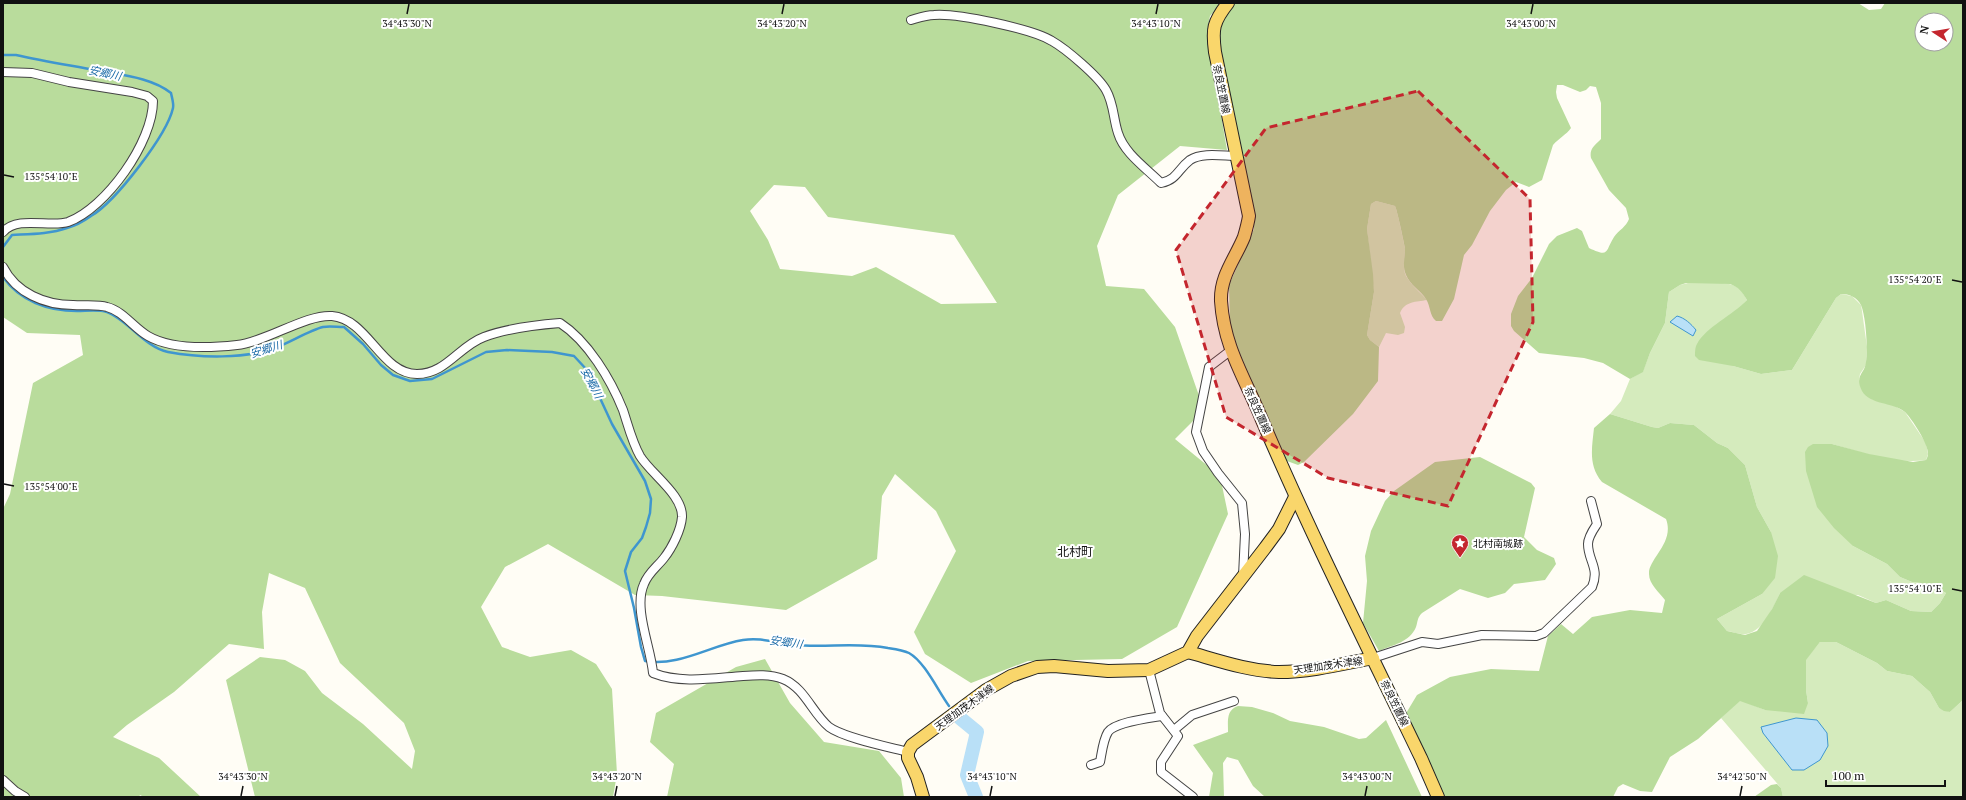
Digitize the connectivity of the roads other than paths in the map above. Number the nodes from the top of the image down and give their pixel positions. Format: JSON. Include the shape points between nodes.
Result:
{"nodes":[{"id":1,"x":1228,"y":3,"type":"edge"},
{"id":2,"x":910,"y":20,"type":"dead end"},
{"id":3,"x":3,"y":72,"type":"edge"},
{"id":4,"x":1237,"y":156,"type":"junction"},
{"id":5,"x":3,"y":232,"type":"edge"},
{"id":6,"x":3,"y":267,"type":"edge"},
{"id":7,"x":1230,"y":351,"type":"junction"},
{"id":8,"x":1295,"y":498,"type":"junction"},
{"id":9,"x":1591,"y":501,"type":"dead end"},
{"id":10,"x":1243,"y":577,"type":"junction"},
{"id":11,"x":1188,"y":652,"type":"junction"},
{"id":12,"x":1373,"y":658,"type":"junction"},
{"id":13,"x":1150,"y":670,"type":"junction"},
{"id":14,"x":1234,"y":701,"type":"dead end"},
{"id":15,"x":1162,"y":716,"type":"junction"},
{"id":16,"x":1174,"y":730,"type":"junction"},
{"id":17,"x":908,"y":752,"type":"junction"},
{"id":18,"x":1091,"y":765,"type":"dead end"},
{"id":19,"x":3,"y":780,"type":"edge"},
{"id":20,"x":25,"y":797,"type":"edge"},
{"id":21,"x":923,"y":797,"type":"edge"},
{"id":22,"x":1193,"y":797,"type":"edge"},
{"id":23,"x":1438,"y":797,"type":"edge"}],
"edges":[{"from":1,"to":4,"type":"main road","name":"奈良笠置線","via":[[1219,14],[1213,31]]},
{"from":2,"to":4,"type":"street","via":[[935,15],[956,16],[1032,32],[1051,40],[1089,71],[1105,89],[1125,148],[1161,183],[1171,181],[1191,160],[1199,156]]},
{"from":3,"to":5,"type":"street","via":[[32,73],[132,92],[147,96],[153,101],[153,113],[134,158],[123,175],[85,214],[66,222],[26,222],[6,228]]},
{"from":4,"to":7,"type":"main road","name":"奈良笠置線","via":[[1250,216],[1228,268],[1222,294],[1224,326]]},
{"from":6,"to":17,"type":"street","via":[[15,284],[28,294],[44,301],[107,307],[116,311],[147,336],[167,344],[238,345],[320,316],[333,316],[351,323],[402,372],[418,374],[434,371],[451,362],[471,344],[484,337],[514,329],[560,323],[571,330],[594,357],[622,408],[640,456],[678,500],[682,509],[679,530],[671,546],[643,585],[641,601],[653,673],[665,678],[683,679],[762,675],[783,680],[800,692],[830,727],[871,743]]},
{"from":7,"to":8,"type":"main road","name":"奈良笠置線","via":[[1255,401]]},
{"from":7,"to":10,"type":"street","via":[[1209,367],[1196,432],[1203,451],[1242,503],[1245,534]]},
{"from":8,"to":10,"type":"main road","via":[[1278,529]]},
{"from":8,"to":12,"type":"main road","name":"奈良笠置線"},
{"from":9,"to":12,"type":"street","via":[[1597,524],[1588,545],[1594,562],[1595,579],[1592,587],[1544,632],[1536,636],[1482,634],[1438,644],[1422,642]]},
{"from":10,"to":11,"type":"main road","via":[[1197,636]]},
{"from":11,"to":12,"type":"main road","name":"天理加茂木津線","via":[[1228,663],[1278,672]]},
{"from":11,"to":13,"type":"main road","name":"天理加茂木津線"},
{"from":12,"to":23,"type":"main road","name":"奈良笠置線"},
{"from":13,"to":15,"type":"street"},
{"from":13,"to":17,"type":"main road","name":"天理加茂木津線","via":[[1108,671],[1054,666],[1031,669],[1011,676],[986,690],[912,745]]},
{"from":14,"to":16,"type":"street","via":[[1192,715]]},
{"from":15,"to":16,"type":"street"},
{"from":15,"to":18,"type":"street","via":[[1121,724],[1109,730],[1100,762]]},
{"from":16,"to":22,"type":"street","via":[[1178,736],[1161,762],[1161,772]]},
{"from":17,"to":21,"type":"main road"},
{"from":19,"to":20,"type":"street"}]}
